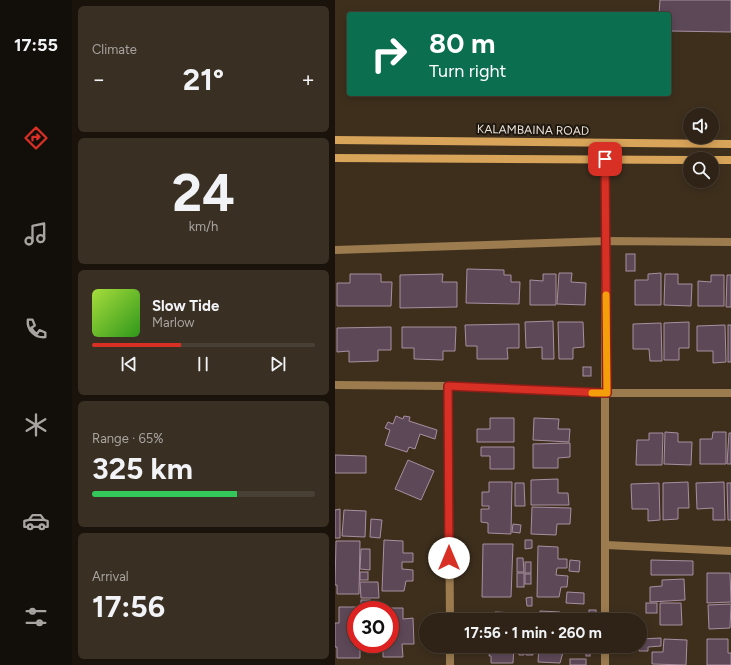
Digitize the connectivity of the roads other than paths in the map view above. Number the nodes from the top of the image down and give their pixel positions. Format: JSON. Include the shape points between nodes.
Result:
{"nodes":[{"id":1,"x":335,"y":140,"type":"edge"},
{"id":2,"x":731,"y":144,"type":"edge"},
{"id":3,"x":335,"y":158,"type":"edge"},
{"id":4,"x":605,"y":159,"type":"junction"},
{"id":5,"x":683,"y":160,"type":"edge"},
{"id":6,"x":719,"y":160,"type":"edge"},
{"id":7,"x":731,"y":160,"type":"edge"},
{"id":8,"x":606,"y":241,"type":"junction"},
{"id":9,"x":731,"y":242,"type":"edge"},
{"id":10,"x":335,"y":250,"type":"edge"},
{"id":11,"x":335,"y":385,"type":"edge"},
{"id":12,"x":448,"y":386,"type":"junction"},
{"id":13,"x":607,"y":393,"type":"junction"},
{"id":14,"x":731,"y":393,"type":"edge"},
{"id":15,"x":606,"y":545,"type":"junction"},
{"id":16,"x":731,"y":551,"type":"edge"},
{"id":17,"x":450,"y":613,"type":"edge"},
{"id":18,"x":605,"y":613,"type":"edge"},
{"id":19,"x":450,"y":653,"type":"edge"},
{"id":20,"x":605,"y":653,"type":"edge"},
{"id":21,"x":450,"y":665,"type":"edge"},
{"id":22,"x":605,"y":665,"type":"edge"}],
"edges":[{"from":1,"to":2,"type":"main road","name":"KALAMBAINA ROAD"},
{"from":3,"to":4,"type":"main road"},
{"from":4,"to":5,"type":"main road"},
{"from":4,"to":8,"type":"street"},
{"from":6,"to":7,"type":"main road"},
{"from":8,"to":9,"type":"street"},
{"from":8,"to":10,"type":"street"},
{"from":8,"to":13,"type":"street"},
{"from":11,"to":12,"type":"street"},
{"from":12,"to":13,"type":"street"},
{"from":12,"to":17,"type":"street"},
{"from":13,"to":14,"type":"street"},
{"from":13,"to":15,"type":"street"},
{"from":15,"to":16,"type":"street"},
{"from":15,"to":18,"type":"street"},
{"from":19,"to":21,"type":"street"},
{"from":20,"to":22,"type":"street"}]}
